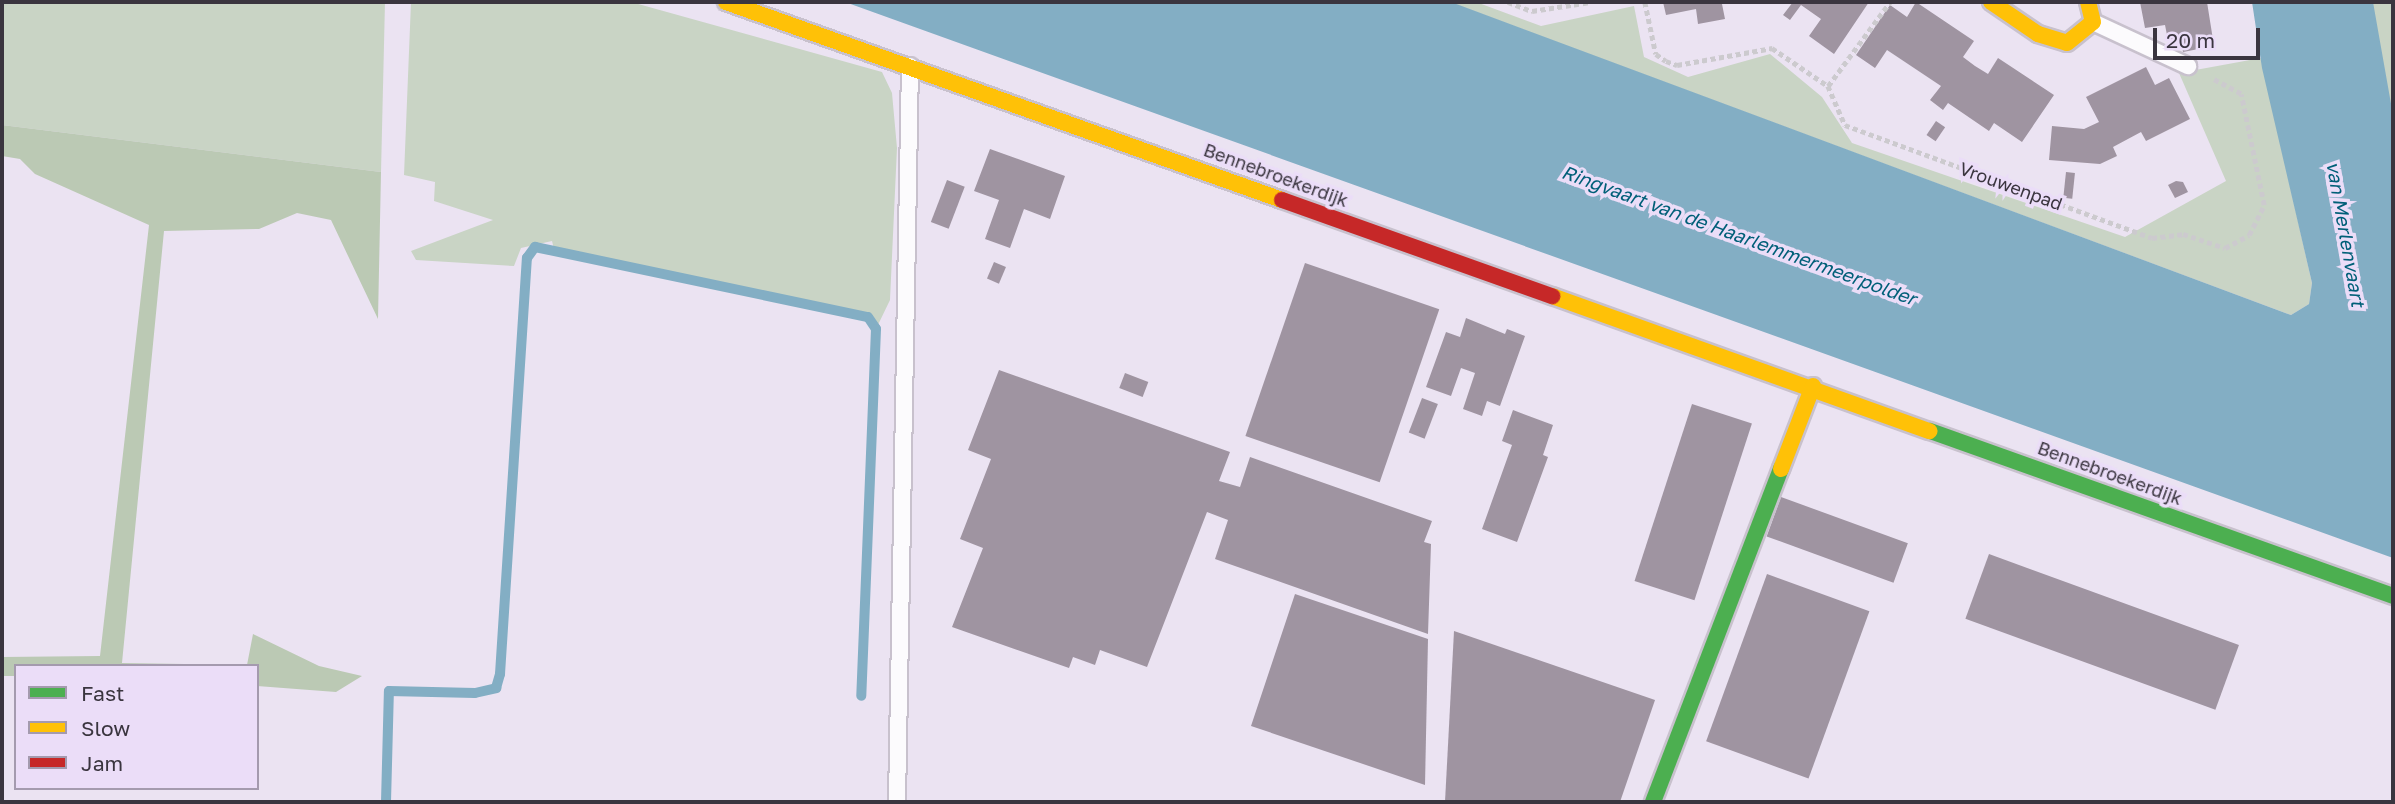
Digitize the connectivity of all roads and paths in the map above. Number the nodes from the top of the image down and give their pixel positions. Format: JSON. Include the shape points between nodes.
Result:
{"nodes":[{"id":1,"x":726,"y":2,"type":"edge"},
{"id":2,"x":1508,"y":2,"type":"edge"},
{"id":3,"x":1590,"y":2,"type":"edge"},
{"id":4,"x":1644,"y":2,"type":"edge"},
{"id":5,"x":1890,"y":2,"type":"edge"},
{"id":6,"x":1991,"y":2,"type":"edge"},
{"id":7,"x":2088,"y":2,"type":"edge"},
{"id":8,"x":2093,"y":22,"type":"junction"},
{"id":9,"x":909,"y":65,"type":"junction"},
{"id":10,"x":2188,"y":66,"type":"joint"},
{"id":11,"x":1828,"y":86,"type":"junction"},
{"id":12,"x":1813,"y":386,"type":"junction"},
{"id":13,"x":2393,"y":596,"type":"edge"},
{"id":14,"x":897,"y":802,"type":"edge"},
{"id":15,"x":1653,"y":802,"type":"edge"}],
"edges":[{"from":1,"to":9,"type":"street","name":"Bennebroekerdijk"},
{"from":2,"to":3,"type":"path","via":[[1532,11]]},
{"from":4,"to":11,"type":"path","via":[[1656,54],[1666,61],[1677,65],[1772,48]]},
{"from":5,"to":11,"type":"path"},
{"from":6,"to":8,"type":"street","via":[[2055,42],[2067,43]]},
{"from":7,"to":8,"type":"street"},
{"from":8,"to":10,"type":"lane"},
{"from":9,"to":12,"type":"street","name":"Bennebroekerdijk"},
{"from":9,"to":14,"type":"lane"},
{"from":10,"to":11,"type":"path","name":"Vrouwenpad","via":[[2241,94],[2264,205],[2249,235],[2225,248],[2183,234],[2152,237],[1844,125]]},
{"from":12,"to":13,"type":"street","name":"Bennebroekerdijk"},
{"from":12,"to":15,"type":"street"}]}
